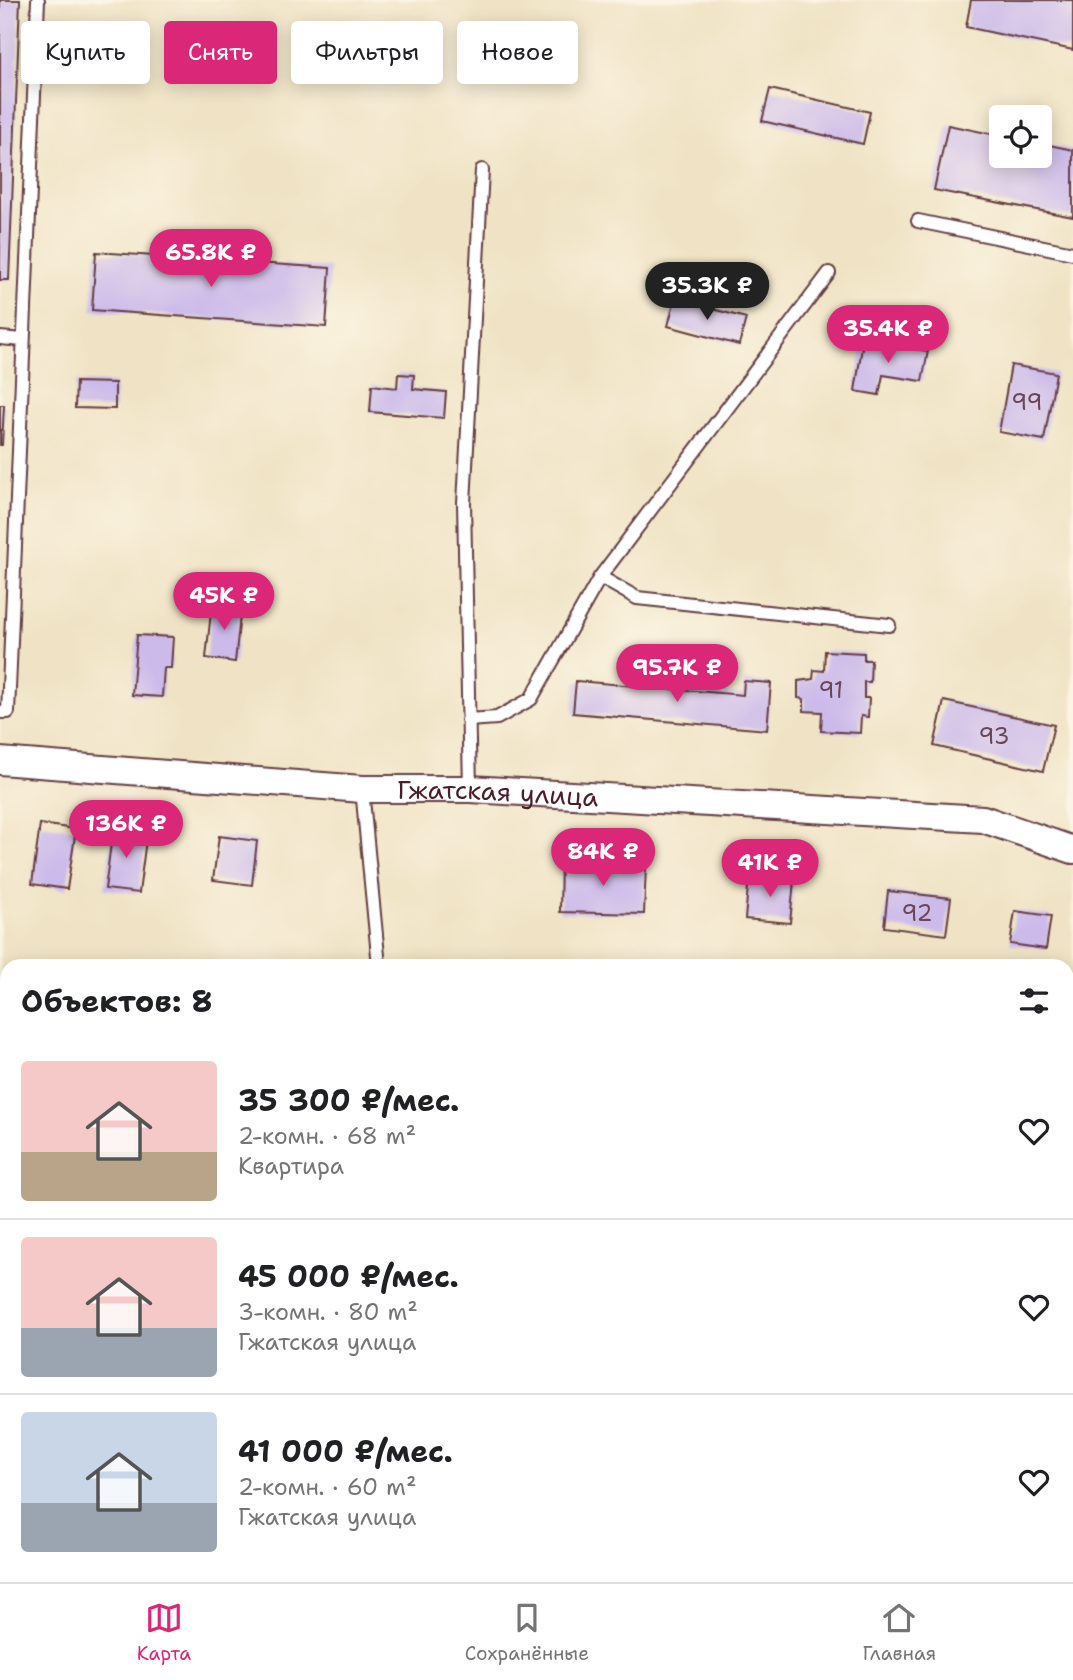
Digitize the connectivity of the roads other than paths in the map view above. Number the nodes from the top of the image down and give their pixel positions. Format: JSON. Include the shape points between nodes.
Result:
{"nodes":[{"id":1,"x":38,"y":0,"type":"edge"},
{"id":2,"x":482,"y":170,"type":"dead end"},
{"id":3,"x":918,"y":220,"type":"dead end"},
{"id":4,"x":1073,"y":253,"type":"edge"},
{"id":5,"x":829,"y":274,"type":"dead end"},
{"id":6,"x":0,"y":338,"type":"edge"},
{"id":7,"x":23,"y":340,"type":"junction"},
{"id":8,"x":600,"y":577,"type":"junction"},
{"id":9,"x":889,"y":625,"type":"dead end"},
{"id":10,"x":0,"y":712,"type":"edge"},
{"id":11,"x":468,"y":720,"type":"junction"},
{"id":12,"x":0,"y":761,"type":"edge"},
{"id":13,"x":362,"y":789,"type":"junction"},
{"id":14,"x":470,"y":789,"type":"junction"},
{"id":15,"x":1073,"y":850,"type":"edge"},
{"id":16,"x":378,"y":959,"type":"edge"}],
"edges":[{"from":1,"to":7,"type":"lane"},
{"from":2,"to":11,"type":"lane","via":[[464,503]]},
{"from":3,"to":4,"type":"lane"},
{"from":5,"to":8,"type":"lane"},
{"from":6,"to":7,"type":"lane"},
{"from":7,"to":10,"type":"lane","via":[[8,712]]},
{"from":8,"to":9,"type":"lane","via":[[637,598]]},
{"from":8,"to":11,"type":"lane","via":[[531,699],[497,718]]},
{"from":11,"to":14,"type":"lane"},
{"from":12,"to":13,"type":"street","name":"Гжатская улица"},
{"from":13,"to":14,"type":"street","name":"Гжатская улица"},
{"from":13,"to":16,"type":"lane"},
{"from":14,"to":15,"type":"street","name":"Гжатская улица","via":[[983,820]]}]}
